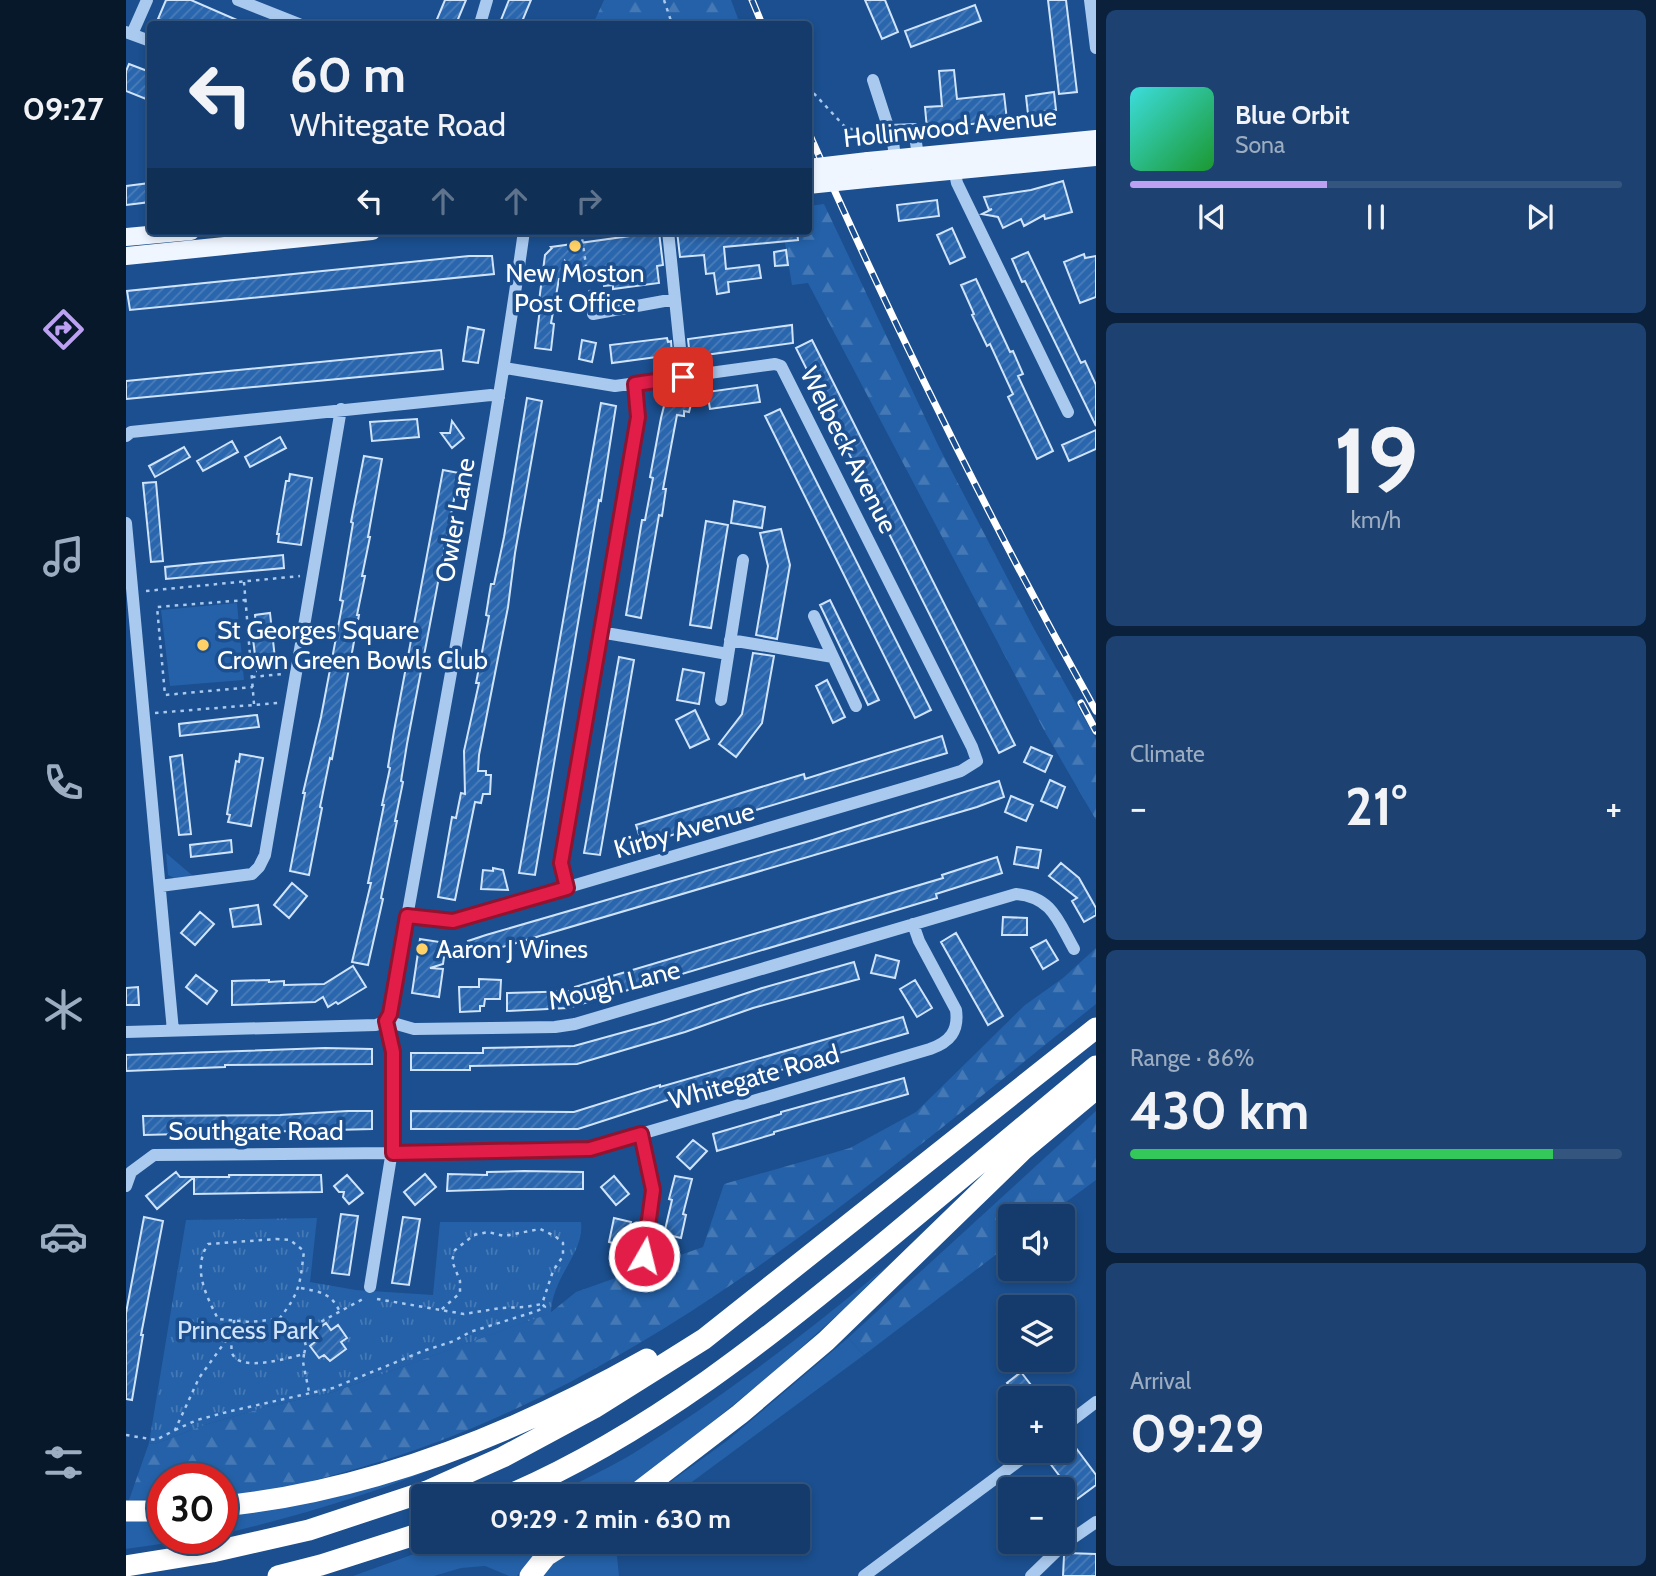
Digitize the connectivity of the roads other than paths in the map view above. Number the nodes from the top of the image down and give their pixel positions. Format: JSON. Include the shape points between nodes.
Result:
{"nodes":[{"id":1,"x":147,"y":0,"type":"edge"},
{"id":2,"x":238,"y":0,"type":"edge"},
{"id":3,"x":487,"y":0,"type":"edge"},
{"id":4,"x":1092,"y":8,"type":"edge"},
{"id":5,"x":291,"y":21,"type":"edge"},
{"id":6,"x":481,"y":21,"type":"edge"},
{"id":7,"x":129,"y":33,"type":"edge"},
{"id":8,"x":147,"y":40,"type":"edge"},
{"id":9,"x":1096,"y":48,"type":"edge"},
{"id":10,"x":873,"y":80,"type":"dead end"},
{"id":11,"x":886,"y":132,"type":"junction"},
{"id":12,"x":1096,"y":139,"type":"edge"},
{"id":13,"x":1096,"y":157,"type":"edge"},
{"id":14,"x":953,"y":162,"type":"junction"},
{"id":15,"x":919,"y":165,"type":"junction"},
{"id":16,"x":896,"y":167,"type":"junction"},
{"id":17,"x":812,"y":168,"type":"edge"},
{"id":18,"x":812,"y":185,"type":"edge"},
{"id":19,"x":148,"y":235,"type":"edge"},
{"id":20,"x":333,"y":235,"type":"edge"},
{"id":21,"x":523,"y":235,"type":"edge"},
{"id":22,"x":668,"y":235,"type":"edge"},
{"id":23,"x":126,"y":237,"type":"edge"},
{"id":24,"x":126,"y":256,"type":"edge"},
{"id":25,"x":675,"y":299,"type":"junction"},
{"id":26,"x":593,"y":314,"type":"road end"},
{"id":27,"x":505,"y":368,"type":"junction"},
{"id":28,"x":683,"y":377,"type":"junction"},
{"id":29,"x":635,"y":384,"type":"junction"},
{"id":30,"x":499,"y":397,"type":"junction"},
{"id":31,"x":341,"y":410,"type":"junction"},
{"id":32,"x":1068,"y":412,"type":"dead end"},
{"id":33,"x":126,"y":436,"type":"edge"},
{"id":34,"x":126,"y":523,"type":"edge"},
{"id":35,"x":126,"y":529,"type":"edge"},
{"id":36,"x":743,"y":560,"type":"dead end"},
{"id":37,"x":814,"y":617,"type":"dead end"},
{"id":38,"x":600,"y":632,"type":"junction"},
{"id":39,"x":730,"y":640,"type":"junction"},
{"id":40,"x":728,"y":654,"type":"junction"},
{"id":41,"x":833,"y":657,"type":"junction"},
{"id":42,"x":721,"y":700,"type":"dead end"},
{"id":43,"x":856,"y":706,"type":"dead end"},
{"id":44,"x":971,"y":766,"type":"joint"},
{"id":45,"x":160,"y":886,"type":"junction"},
{"id":46,"x":567,"y":888,"type":"junction"},
{"id":47,"x":407,"y":916,"type":"junction"},
{"id":48,"x":913,"y":924,"type":"junction"},
{"id":49,"x":1074,"y":949,"type":"dead end"},
{"id":50,"x":386,"y":1021,"type":"junction"},
{"id":51,"x":1096,"y":1028,"type":"edge"},
{"id":52,"x":173,"y":1031,"type":"junction"},
{"id":53,"x":126,"y":1032,"type":"edge"},
{"id":54,"x":1096,"y":1066,"type":"edge"},
{"id":55,"x":1096,"y":1089,"type":"edge"},
{"id":56,"x":641,"y":1134,"type":"junction"},
{"id":57,"x":393,"y":1153,"type":"junction"},
{"id":58,"x":128,"y":1182,"type":"edge"},
{"id":59,"x":831,"y":1238,"type":"junction"},
{"id":60,"x":644,"y":1256,"type":"dead end"},
{"id":61,"x":370,"y":1287,"type":"road end"},
{"id":62,"x":1096,"y":1402,"type":"edge"},
{"id":63,"x":1075,"y":1418,"type":"edge"},
{"id":64,"x":1015,"y":1463,"type":"edge"},
{"id":65,"x":530,"y":1484,"type":"edge"},
{"id":66,"x":649,"y":1484,"type":"edge"},
{"id":67,"x":238,"y":1504,"type":"edge"},
{"id":68,"x":126,"y":1511,"type":"edge"},
{"id":69,"x":147,"y":1511,"type":"edge"},
{"id":70,"x":1096,"y":1522,"type":"edge"},
{"id":71,"x":411,"y":1536,"type":"edge"},
{"id":72,"x":549,"y":1554,"type":"edge"},
{"id":73,"x":126,"y":1566,"type":"edge"},
{"id":74,"x":278,"y":1576,"type":"edge"},
{"id":75,"x":530,"y":1576,"type":"edge"},
{"id":76,"x":864,"y":1576,"type":"edge"},
{"id":77,"x":1031,"y":1576,"type":"edge"}],
"edges":[{"from":1,"to":7,"type":"street"},
{"from":2,"to":5,"type":"street"},
{"from":3,"to":6,"type":"street"},
{"from":4,"to":9,"type":"street"},
{"from":7,"to":8,"type":"street"},
{"from":10,"to":11,"type":"street"},
{"from":11,"to":15,"type":"street","via":[[914,129]]},
{"from":11,"to":16,"type":"street"},
{"from":12,"to":14,"type":"main road","name":"Hollinwood Avenue"},
{"from":13,"to":14,"type":"main road","name":"Hollinwood Avenue"},
{"from":14,"to":15,"type":"main road","name":"Hollinwood Avenue"},
{"from":14,"to":32,"type":"street","via":[[957,183]]},
{"from":15,"to":16,"type":"main road","name":"Hollinwood Avenue"},
{"from":16,"to":17,"type":"main road","name":"Hollinwood Avenue","bridge":true,"via":[[868,161]]},
{"from":16,"to":18,"type":"main road","name":"Hollinwood Avenue","bridge":true,"via":[[876,178]]},
{"from":19,"to":23,"type":"main road"},
{"from":20,"to":24,"type":"main road"},
{"from":21,"to":27,"type":"street","name":"Owler Lane"},
{"from":22,"to":25,"type":"street"},
{"from":25,"to":26,"type":"street"},
{"from":25,"to":28,"type":"street"},
{"from":27,"to":29,"type":"street","name":"Welbeck Avenue","via":[[615,386]]},
{"from":27,"to":30,"type":"street","name":"Owler Lane"},
{"from":28,"to":29,"type":"street","name":"Welbeck Avenue"},
{"from":28,"to":44,"type":"street","name":"Welbeck Avenue","via":[[775,364],[785,370],[972,747],[977,761]]},
{"from":29,"to":38,"type":"street","via":[[638,417]]},
{"from":30,"to":31,"type":"street"},
{"from":30,"to":47,"type":"street","name":"Owler Lane"},
{"from":31,"to":33,"type":"street"},
{"from":31,"to":45,"type":"street","via":[[265,855],[252,874]]},
{"from":34,"to":35,"type":"street"},
{"from":35,"to":45,"type":"street"},
{"from":36,"to":39,"type":"street"},
{"from":37,"to":41,"type":"street"},
{"from":38,"to":40,"type":"street"},
{"from":38,"to":46,"type":"street","via":[[561,863]]},
{"from":39,"to":40,"type":"street"},
{"from":39,"to":41,"type":"street"},
{"from":40,"to":42,"type":"street"},
{"from":41,"to":43,"type":"street"},
{"from":44,"to":46,"type":"street","name":"Kirby Avenue"},
{"from":45,"to":52,"type":"street"},
{"from":46,"to":47,"type":"street","name":"Kirby Avenue","via":[[453,921]]},
{"from":47,"to":50,"type":"street","name":"Owler Lane"},
{"from":48,"to":49,"type":"street","name":"Mough Lane","via":[[1016,894],[1030,895],[1053,912]]},
{"from":48,"to":50,"type":"street","name":"Mough Lane","via":[[575,1024],[414,1028]]},
{"from":48,"to":56,"type":"street","name":"Whitegate Road","via":[[956,1010],[954,1033],[942,1045]]},
{"from":50,"to":52,"type":"street","name":"Mough Lane","via":[[376,1025]]},
{"from":50,"to":57,"type":"street","via":[[393,1052]]},
{"from":51,"to":59,"type":"highway"},
{"from":52,"to":53,"type":"street","name":"Mough Lane"},
{"from":54,"to":65,"type":"highway","via":[[799,1313],[723,1370],[612,1442]]},
{"from":55,"to":66,"type":"highway","via":[[1023,1150],[826,1341]]},
{"from":56,"to":57,"type":"street","name":"Whitegate Road","via":[[590,1149]]},
{"from":56,"to":60,"type":"street","via":[[653,1190]]},
{"from":57,"to":58,"type":"street","name":"Southgate Road","via":[[154,1155],[131,1172]]},
{"from":57,"to":61,"type":"street"},
{"from":59,"to":67,"type":"highway","via":[[652,1356],[516,1426],[345,1485]]},
{"from":59,"to":73,"type":"highway","via":[[704,1339],[594,1408],[503,1457],[427,1491],[309,1530]]},
{"from":62,"to":63,"type":"street"},
{"from":64,"to":76,"type":"street"},
{"from":68,"to":69,"type":"highway"},
{"from":70,"to":77,"type":"street","via":[[1064,1544]]},
{"from":71,"to":74,"type":"highway"},
{"from":72,"to":75,"type":"highway"}]}
